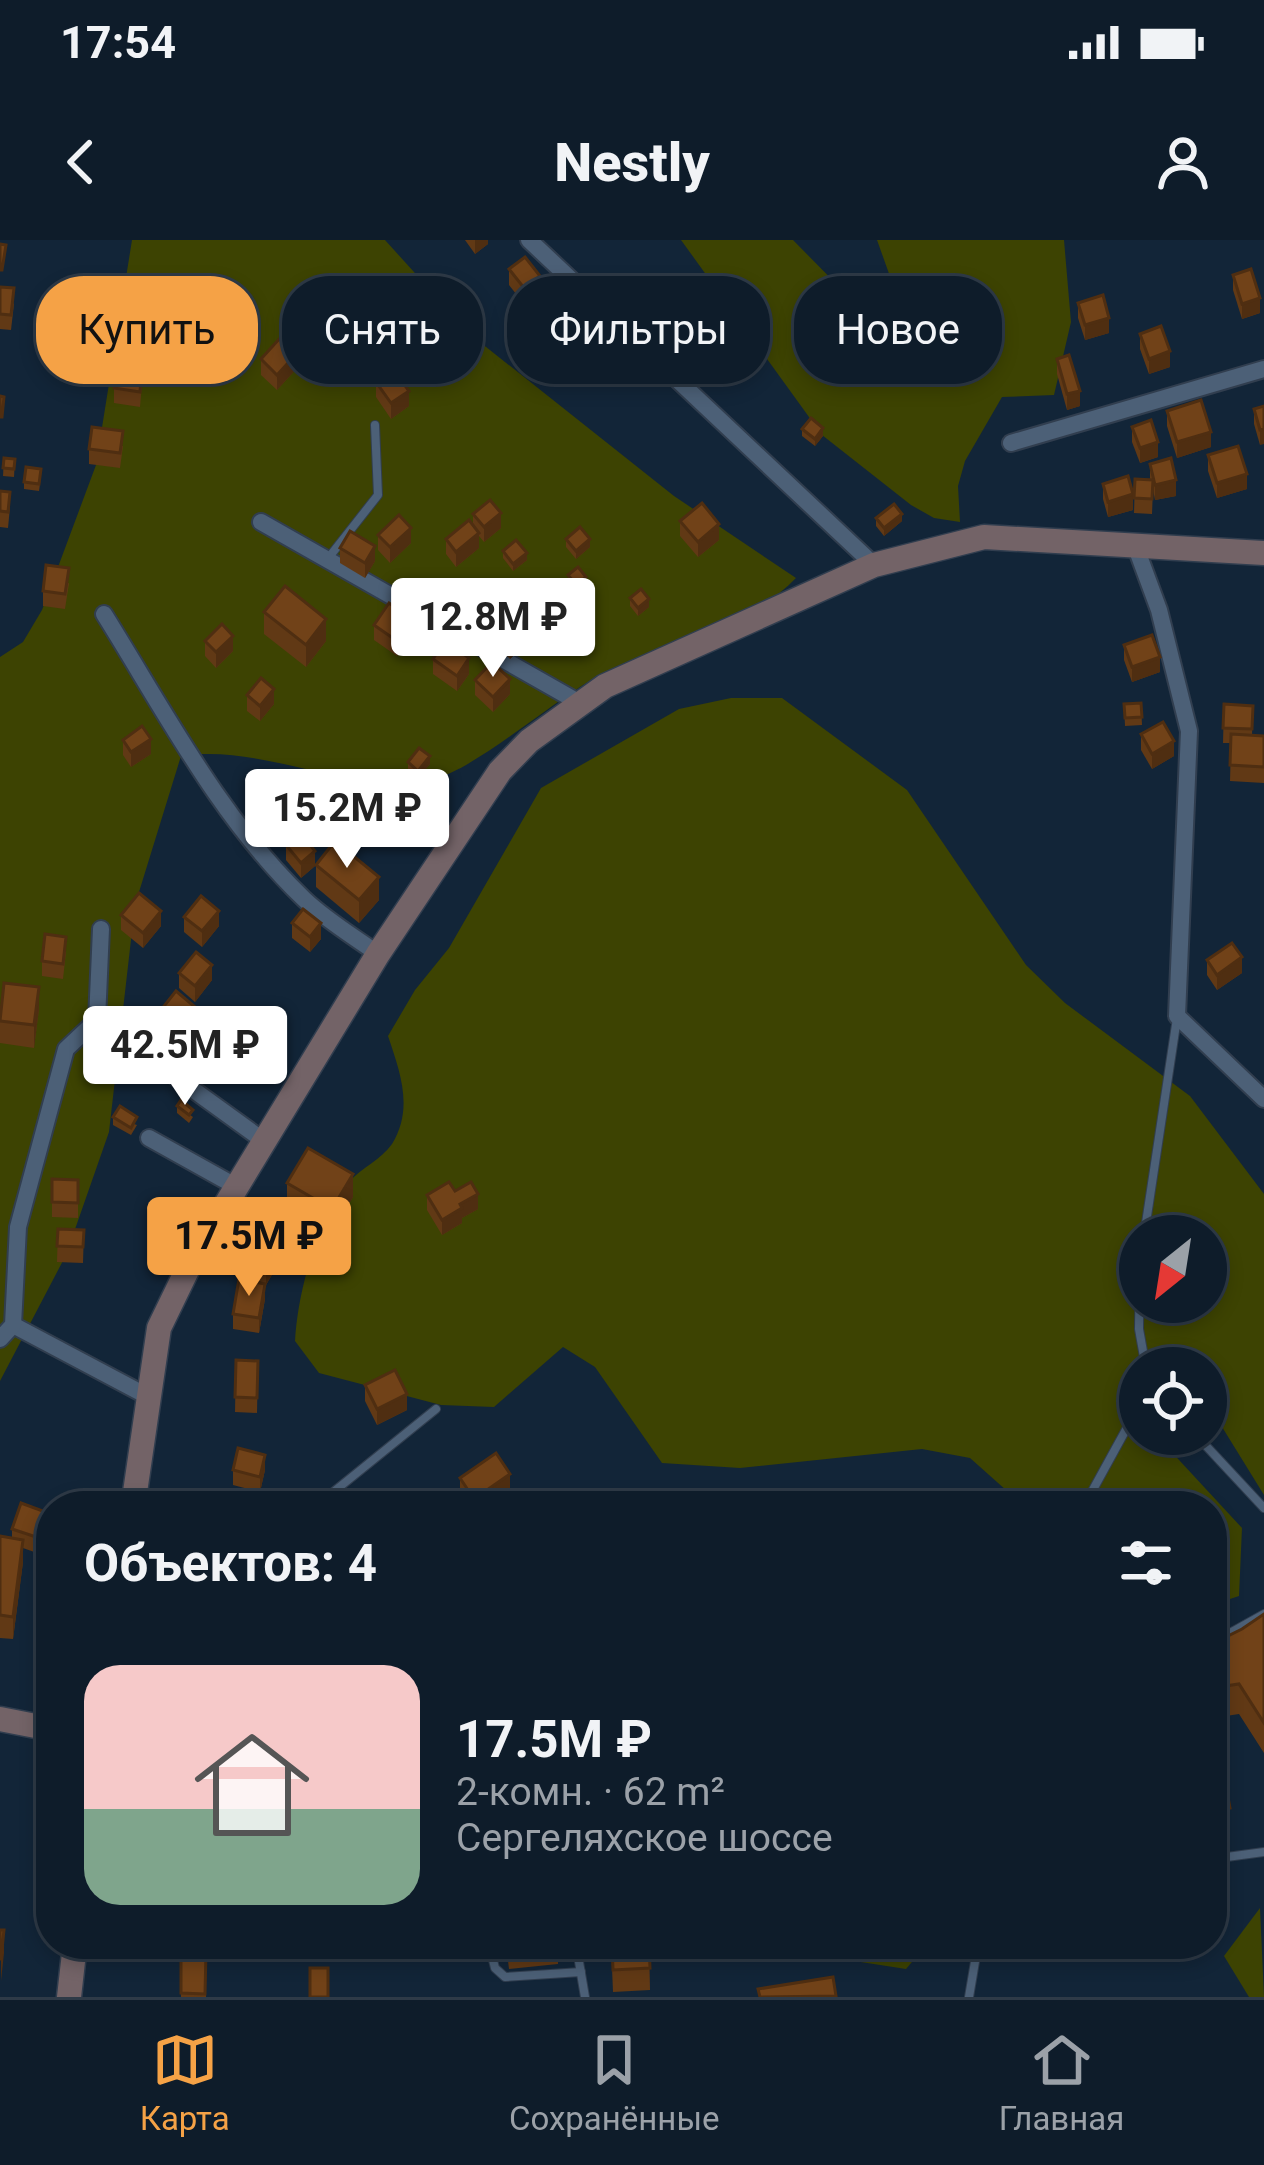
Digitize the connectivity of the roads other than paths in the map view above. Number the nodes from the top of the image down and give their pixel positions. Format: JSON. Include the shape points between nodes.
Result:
{"nodes":[{"id":1,"x":530,"y":240,"type":"edge"},
{"id":2,"x":1264,"y":369,"type":"edge"},
{"id":3,"x":375,"y":425,"type":"dead end"},
{"id":4,"x":1011,"y":443,"type":"dead end"},
{"id":5,"x":261,"y":522,"type":"dead end"},
{"id":6,"x":1135,"y":545,"type":"junction"},
{"id":7,"x":1264,"y":554,"type":"edge"},
{"id":8,"x":326,"y":562,"type":"junction"},
{"id":9,"x":874,"y":565,"type":"junction"},
{"id":10,"x":104,"y":614,"type":"dead end"},
{"id":11,"x":578,"y":702,"type":"junction"},
{"id":12,"x":101,"y":929,"type":"dead end"},
{"id":13,"x":378,"y":954,"type":"junction"},
{"id":14,"x":1177,"y":1016,"type":"junction"},
{"id":15,"x":97,"y":1020,"type":"junction"},
{"id":16,"x":1264,"y":1099,"type":"edge"},
{"id":17,"x":149,"y":1138,"type":"dead end"},
{"id":18,"x":265,"y":1141,"type":"junction"},
{"id":19,"x":236,"y":1187,"type":"junction"},
{"id":20,"x":1147,"y":1215,"type":"edge"},
{"id":21,"x":6,"y":1332,"type":"edge"},
{"id":22,"x":147,"y":1396,"type":"junction"},
{"id":23,"x":436,"y":1409,"type":"dead end"},
{"id":24,"x":1119,"y":1442,"type":"edge"},
{"id":25,"x":1215,"y":1455,"type":"edge"},
{"id":26,"x":135,"y":1491,"type":"edge"},
{"id":27,"x":335,"y":1491,"type":"edge"},
{"id":28,"x":1092,"y":1491,"type":"edge"},
{"id":29,"x":1264,"y":1508,"type":"edge"},
{"id":30,"x":1264,"y":1614,"type":"edge"},
{"id":31,"x":1227,"y":1634,"type":"edge"},
{"id":32,"x":0,"y":1719,"type":"edge"},
{"id":33,"x":36,"y":1726,"type":"edge"},
{"id":34,"x":1264,"y":1852,"type":"edge"},
{"id":35,"x":1227,"y":1857,"type":"edge"},
{"id":36,"x":73,"y":1959,"type":"edge"},
{"id":37,"x":492,"y":1959,"type":"edge"},
{"id":38,"x":579,"y":1959,"type":"edge"},
{"id":39,"x":975,"y":1959,"type":"edge"},
{"id":40,"x":581,"y":1972,"type":"junction"},
{"id":41,"x":69,"y":1997,"type":"edge"},
{"id":42,"x":585,"y":1997,"type":"edge"},
{"id":43,"x":968,"y":1997,"type":"edge"}],
"edges":[{"from":1,"to":9,"type":"street"},
{"from":2,"to":4,"type":"street"},
{"from":3,"to":8,"type":"lane","via":[[378,495]]},
{"from":5,"to":8,"type":"street"},
{"from":6,"to":7,"type":"main road"},
{"from":6,"to":9,"type":"main road","via":[[984,537]]},
{"from":6,"to":14,"type":"street","via":[[1189,731]]},
{"from":8,"to":11,"type":"street"},
{"from":9,"to":11,"type":"main road"},
{"from":10,"to":13,"type":"street","via":[[278,872]]},
{"from":11,"to":13,"type":"main road","via":[[500,771]]},
{"from":12,"to":15,"type":"street"},
{"from":13,"to":18,"type":"main road"},
{"from":14,"to":16,"type":"street"},
{"from":14,"to":20,"type":"lane"},
{"from":15,"to":18,"type":"street"},
{"from":15,"to":21,"type":"street","via":[[66,1049],[18,1227]]},
{"from":17,"to":19,"type":"street"},
{"from":18,"to":19,"type":"main road"},
{"from":19,"to":22,"type":"main road","via":[[158,1328]]},
{"from":21,"to":22,"type":"street"},
{"from":22,"to":26,"type":"main road"},
{"from":23,"to":27,"type":"lane"},
{"from":24,"to":28,"type":"lane"},
{"from":25,"to":29,"type":"lane"},
{"from":30,"to":31,"type":"lane"},
{"from":32,"to":33,"type":"main road"},
{"from":34,"to":35,"type":"lane"},
{"from":36,"to":41,"type":"main road"},
{"from":37,"to":40,"type":"lane","via":[[505,1977]]},
{"from":38,"to":40,"type":"lane"},
{"from":39,"to":43,"type":"lane"},
{"from":40,"to":42,"type":"lane"}]}
